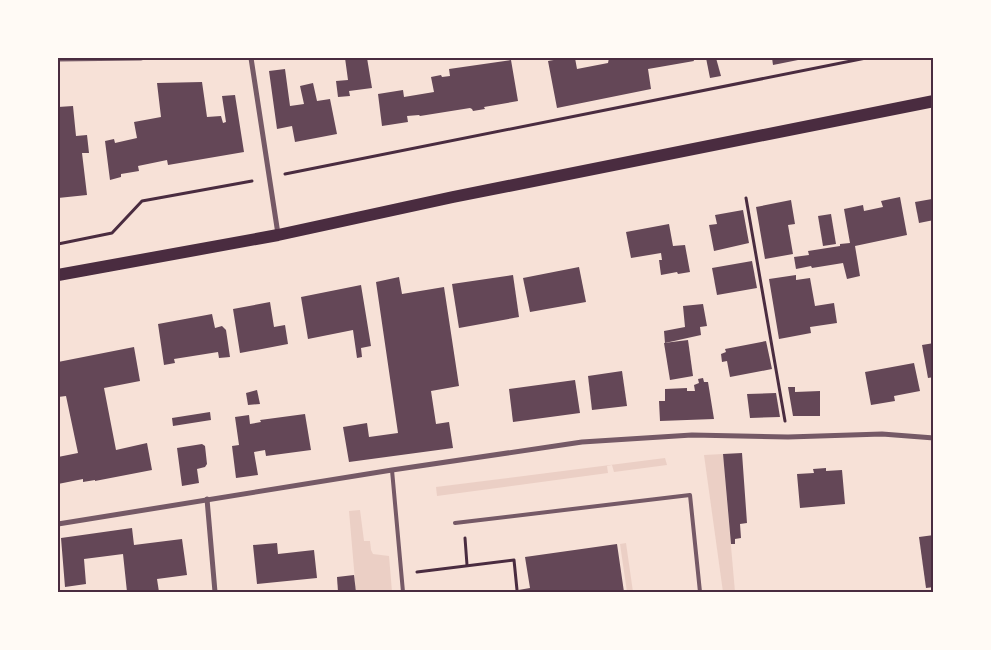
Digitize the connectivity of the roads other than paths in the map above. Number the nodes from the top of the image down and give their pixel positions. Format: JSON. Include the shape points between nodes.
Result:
{"nodes":[{"id":1,"x":141,"y":58,"type":"edge"},
{"id":2,"x":251,"y":58,"type":"edge"},
{"id":3,"x":58,"y":59,"type":"edge"},
{"id":4,"x":934,"y":101,"type":"edge"},
{"id":5,"x":278,"y":235,"type":"junction"},
{"id":6,"x":58,"y":275,"type":"edge"},
{"id":7,"x":934,"y":438,"type":"edge"},
{"id":8,"x":392,"y":470,"type":"junction"},
{"id":9,"x":207,"y":499,"type":"junction"},
{"id":10,"x":58,"y":524,"type":"edge"},
{"id":11,"x":455,"y":524,"type":"dead end"},
{"id":12,"x":215,"y":592,"type":"edge"},
{"id":13,"x":403,"y":592,"type":"edge"},
{"id":14,"x":700,"y":592,"type":"edge"}],
"edges":[{"from":1,"to":3,"type":"street"},
{"from":2,"to":5,"type":"street"},
{"from":4,"to":5,"type":"main road"},
{"from":5,"to":6,"type":"main road"},
{"from":7,"to":8,"type":"street","via":[[882,434],[788,437],[692,435],[582,442]]},
{"from":8,"to":9,"type":"street"},
{"from":8,"to":13,"type":"lane"},
{"from":9,"to":10,"type":"street"},
{"from":9,"to":12,"type":"street"},
{"from":11,"to":14,"type":"lane","via":[[690,495]]}]}
